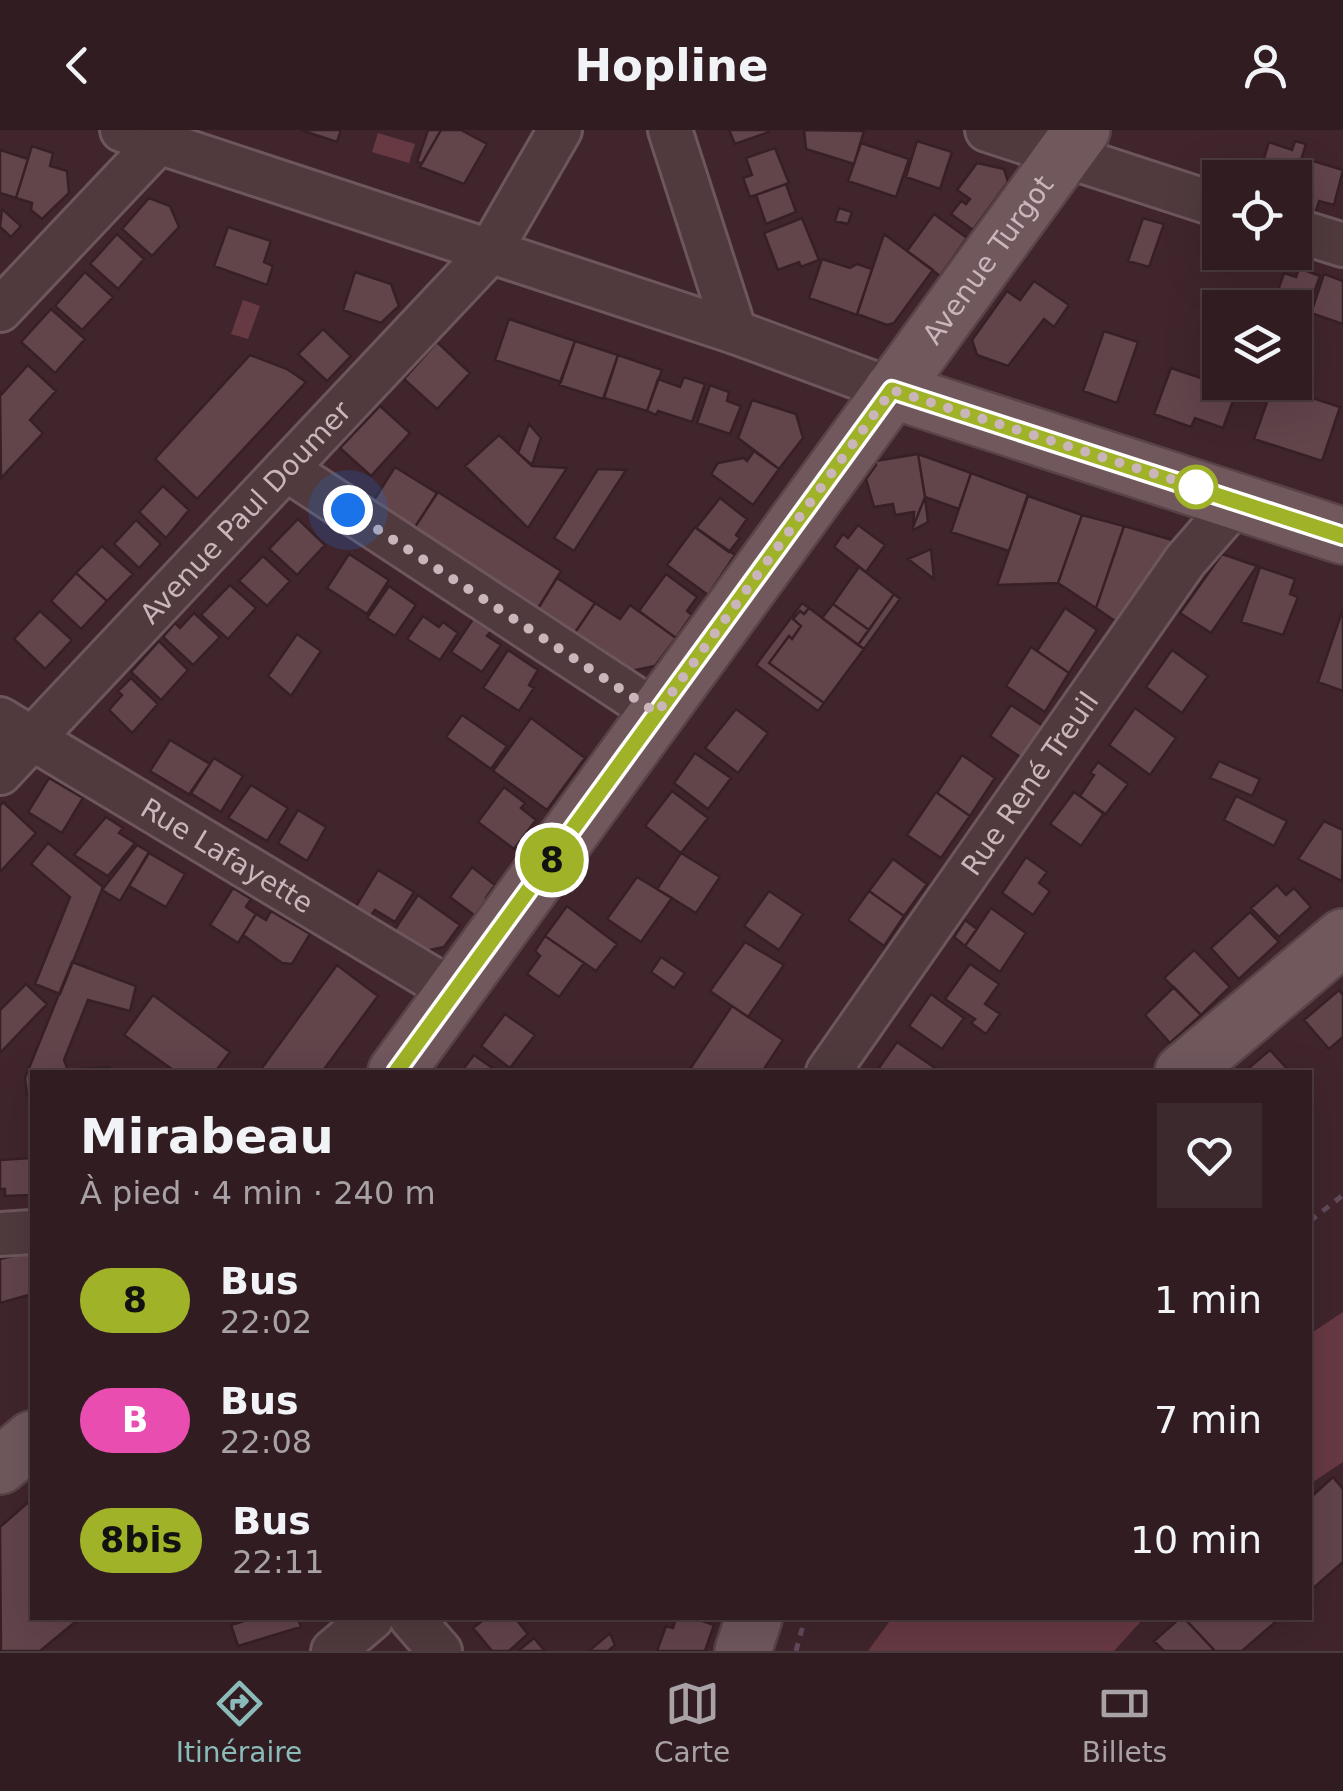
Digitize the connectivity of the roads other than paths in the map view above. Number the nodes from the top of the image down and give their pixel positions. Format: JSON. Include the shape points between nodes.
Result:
{"nodes":[{"id":1,"x":560,"y":130,"type":"edge"},
{"id":2,"x":670,"y":130,"type":"edge"},
{"id":3,"x":986,"y":130,"type":"edge"},
{"id":4,"x":151,"y":134,"type":"edge"},
{"id":5,"x":1073,"y":143,"type":"edge"},
{"id":6,"x":1202,"y":198,"type":"edge"},
{"id":7,"x":1312,"y":236,"type":"edge"},
{"id":8,"x":1343,"y":246,"type":"edge"},
{"id":9,"x":490,"y":253,"type":"junction"},
{"id":10,"x":0,"y":310,"type":"edge"},
{"id":11,"x":734,"y":332,"type":"junction"},
{"id":12,"x":892,"y":390,"type":"junction"},
{"id":13,"x":286,"y":469,"type":"junction"},
{"id":14,"x":1238,"y":500,"type":"junction"},
{"id":15,"x":1343,"y":536,"type":"edge"},
{"id":16,"x":657,"y":713,"type":"junction"},
{"id":17,"x":16,"y":729,"type":"edge"},
{"id":18,"x":0,"y":773,"type":"edge"},
{"id":19,"x":1343,"y":937,"type":"edge"},
{"id":20,"x":456,"y":993,"type":"junction"},
{"id":21,"x":398,"y":1070,"type":"edge"},
{"id":22,"x":829,"y":1070,"type":"edge"},
{"id":23,"x":1185,"y":1070,"type":"edge"},
{"id":24,"x":30,"y":1232,"type":"edge"},
{"id":25,"x":0,"y":1234,"type":"edge"},
{"id":26,"x":30,"y":1441,"type":"edge"},
{"id":27,"x":0,"y":1466,"type":"edge"},
{"id":28,"x":370,"y":1620,"type":"edge"},
{"id":29,"x":413,"y":1620,"type":"edge"},
{"id":30,"x":753,"y":1620,"type":"edge"},
{"id":31,"x":333,"y":1651,"type":"edge"},
{"id":32,"x":440,"y":1651,"type":"edge"},
{"id":33,"x":743,"y":1651,"type":"edge"}],
"edges":[{"from":1,"to":9,"type":"street","name":"Avenue Paul Doumer"},
{"from":2,"to":11,"type":"street"},
{"from":3,"to":5,"type":"street"},
{"from":4,"to":9,"type":"street"},
{"from":4,"to":10,"type":"street"},
{"from":5,"to":6,"type":"street"},
{"from":5,"to":12,"type":"main road","name":"Avenue Turgot"},
{"from":7,"to":8,"type":"street"},
{"from":9,"to":11,"type":"street"},
{"from":9,"to":13,"type":"street","name":"Avenue Paul Doumer"},
{"from":11,"to":12,"type":"street"},
{"from":12,"to":14,"type":"main road"},
{"from":12,"to":16,"type":"main road","name":"Avenue Turgot"},
{"from":13,"to":16,"type":"street"},
{"from":13,"to":17,"type":"street","name":"Avenue Paul Doumer"},
{"from":14,"to":15,"type":"main road"},
{"from":14,"to":22,"type":"street","name":"Rue René Treuil","via":[[1186,561]]},
{"from":16,"to":20,"type":"main road","name":"Avenue Turgot"},
{"from":17,"to":18,"type":"street","name":"Avenue Paul Doumer"},
{"from":17,"to":20,"type":"street","name":"Rue Lafayette"},
{"from":19,"to":23,"type":"main road"},
{"from":20,"to":21,"type":"main road","name":"Avenue Turgot"},
{"from":24,"to":25,"type":"street"},
{"from":26,"to":27,"type":"main road"},
{"from":28,"to":31,"type":"street"},
{"from":29,"to":32,"type":"street"},
{"from":30,"to":33,"type":"main road"}]}
